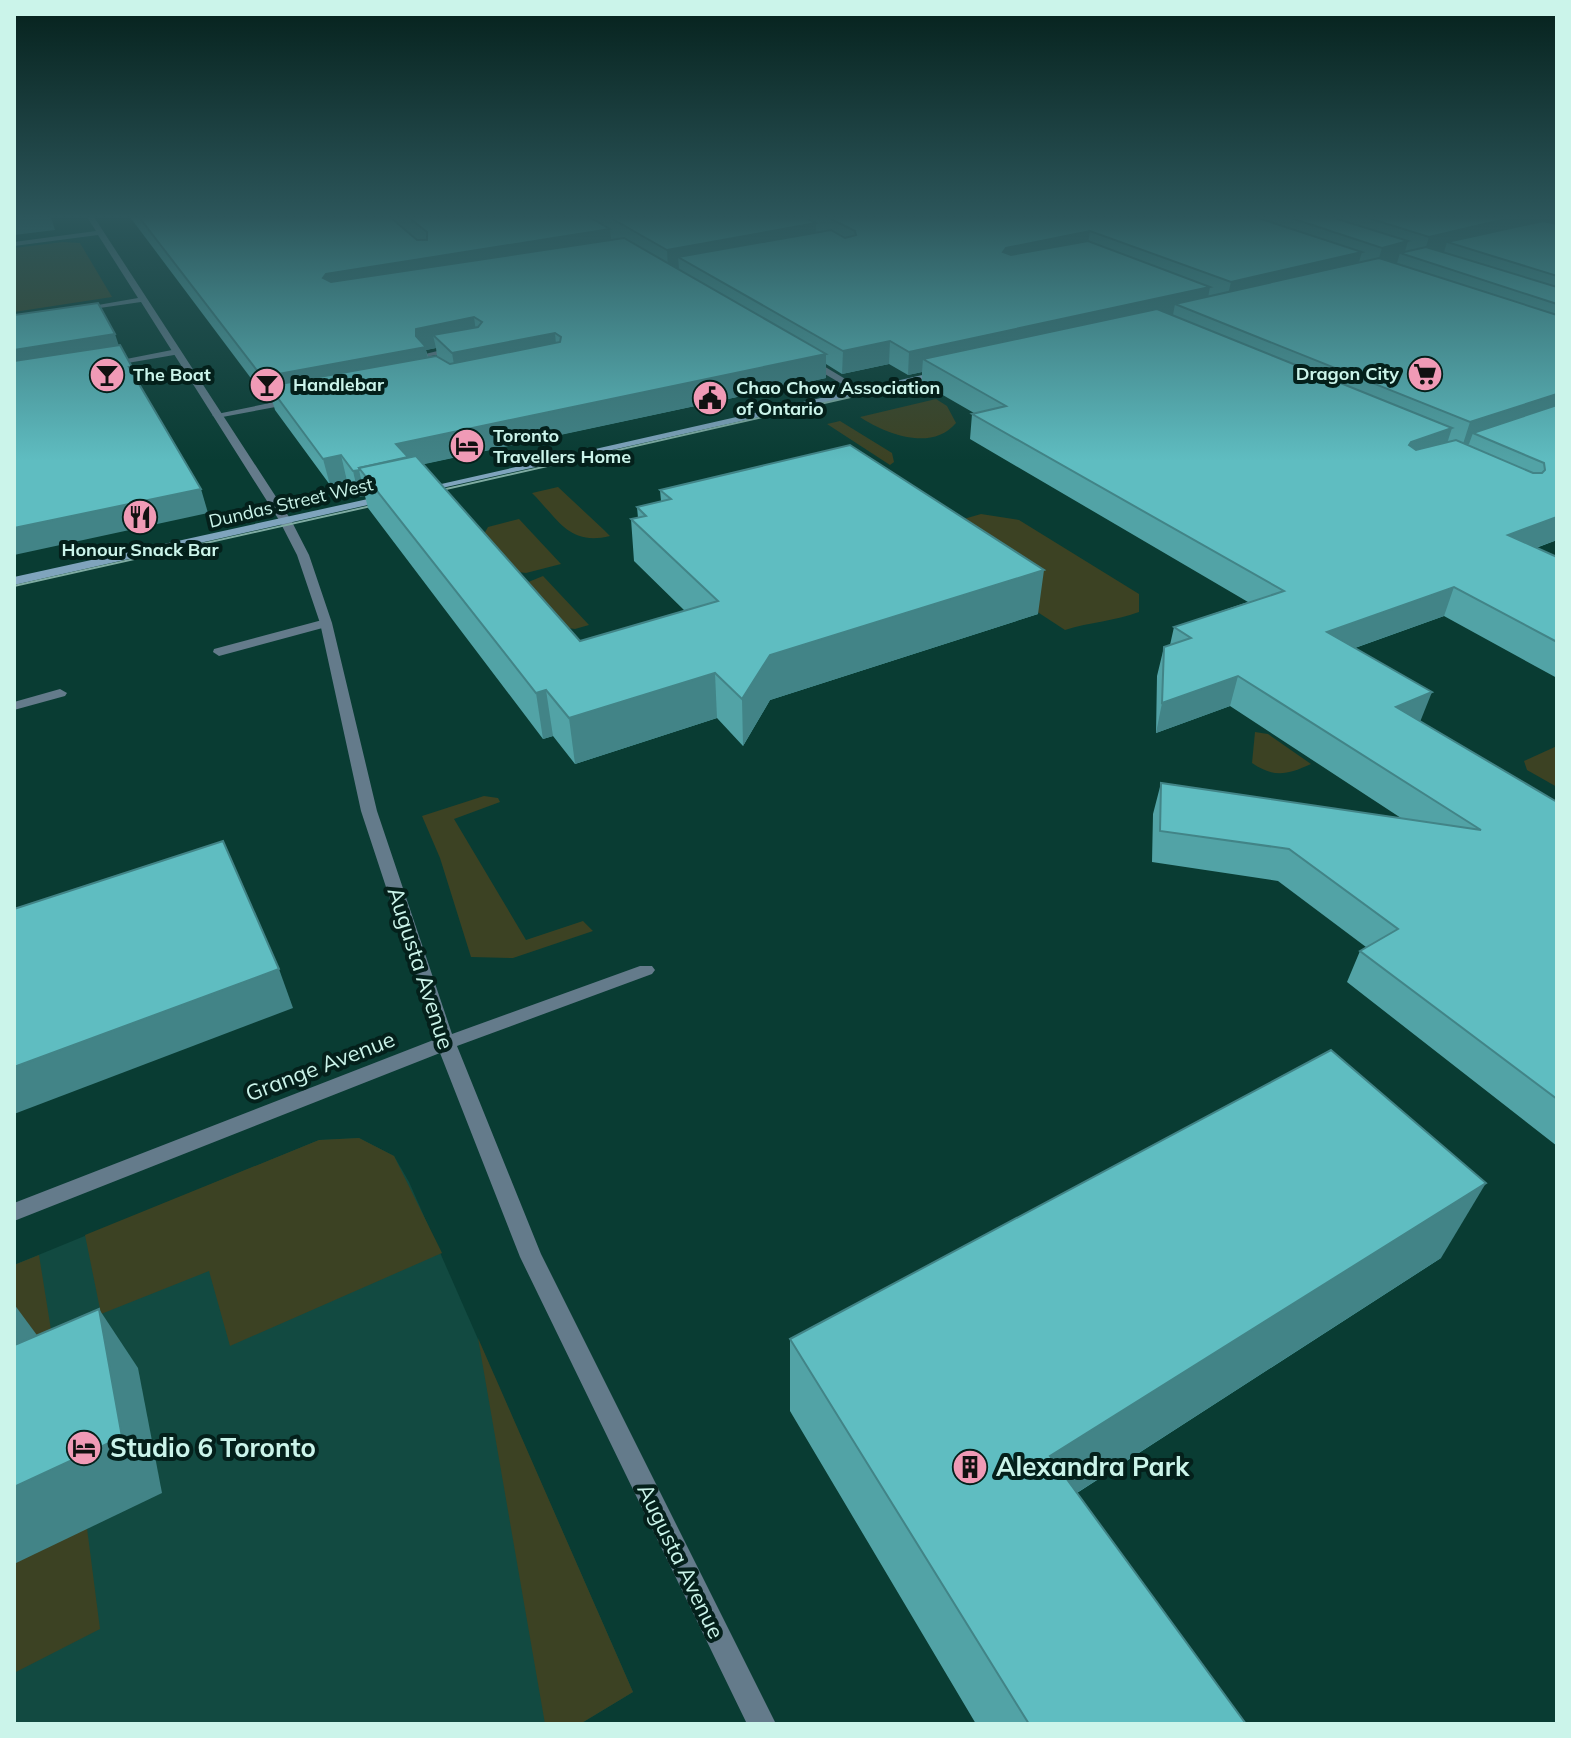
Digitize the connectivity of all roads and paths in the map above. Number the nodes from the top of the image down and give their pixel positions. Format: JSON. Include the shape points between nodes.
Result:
{"nodes":[{"id":1,"x":144,"y":299,"type":"joint"},
{"id":2,"x":71,"y":310,"type":"edge"},
{"id":3,"x":465,"y":348,"type":"edge"},
{"id":4,"x":177,"y":352,"type":"junction"},
{"id":5,"x":803,"y":357,"type":"edge"},
{"id":6,"x":106,"y":364,"type":"edge"},
{"id":7,"x":955,"y":371,"type":"edge"},
{"id":8,"x":428,"y":376,"type":"edge"},
{"id":9,"x":862,"y":392,"type":"junction"},
{"id":10,"x":305,"y":399,"type":"edge"},
{"id":11,"x":217,"y":415,"type":"junction"},
{"id":12,"x":407,"y":493,"type":"edge"},
{"id":13,"x":392,"y":497,"type":"edge"},
{"id":14,"x":285,"y":520,"type":"junction"},
{"id":15,"x":14,"y":581,"type":"edge"},
{"id":16,"x":326,"y":623,"type":"junction"},
{"id":17,"x":219,"y":652,"type":"dead end"},
{"id":18,"x":60,"y":693,"type":"dead end"},
{"id":19,"x":14,"y":706,"type":"edge"},
{"id":20,"x":646,"y":970,"type":"dead end"},
{"id":21,"x":446,"y":1043,"type":"junction"},
{"id":22,"x":14,"y":1212,"type":"edge"},
{"id":23,"x":762,"y":1724,"type":"edge"}],
"edges":[{"from":1,"to":2,"type":"street"},
{"from":1,"to":4,"type":"street","name":"Augusta Avenue"},
{"from":3,"to":8,"type":"street","via":[[425,355],[443,373]]},
{"from":4,"to":6,"type":"street"},
{"from":4,"to":11,"type":"street","name":"Augusta Avenue"},
{"from":5,"to":9,"type":"street"},
{"from":7,"to":9,"type":"main road","name":"Dundas Street West"},
{"from":9,"to":12,"type":"main road","name":"Dundas Street West"},
{"from":10,"to":11,"type":"street"},
{"from":11,"to":14,"type":"street","name":"Augusta Avenue"},
{"from":13,"to":14,"type":"main road","name":"Dundas Street West"},
{"from":14,"to":15,"type":"main road","name":"Dundas Street West"},
{"from":14,"to":16,"type":"street","name":"Augusta Avenue"},
{"from":16,"to":17,"type":"street"},
{"from":16,"to":21,"type":"street","name":"Augusta Avenue","via":[[369,811]]},
{"from":18,"to":19,"type":"street"},
{"from":20,"to":21,"type":"street","name":"Grange Avenue"},
{"from":21,"to":22,"type":"street","name":"Grange Avenue"},
{"from":21,"to":23,"type":"street","name":"Augusta Avenue","via":[[531,1257]]}]}
